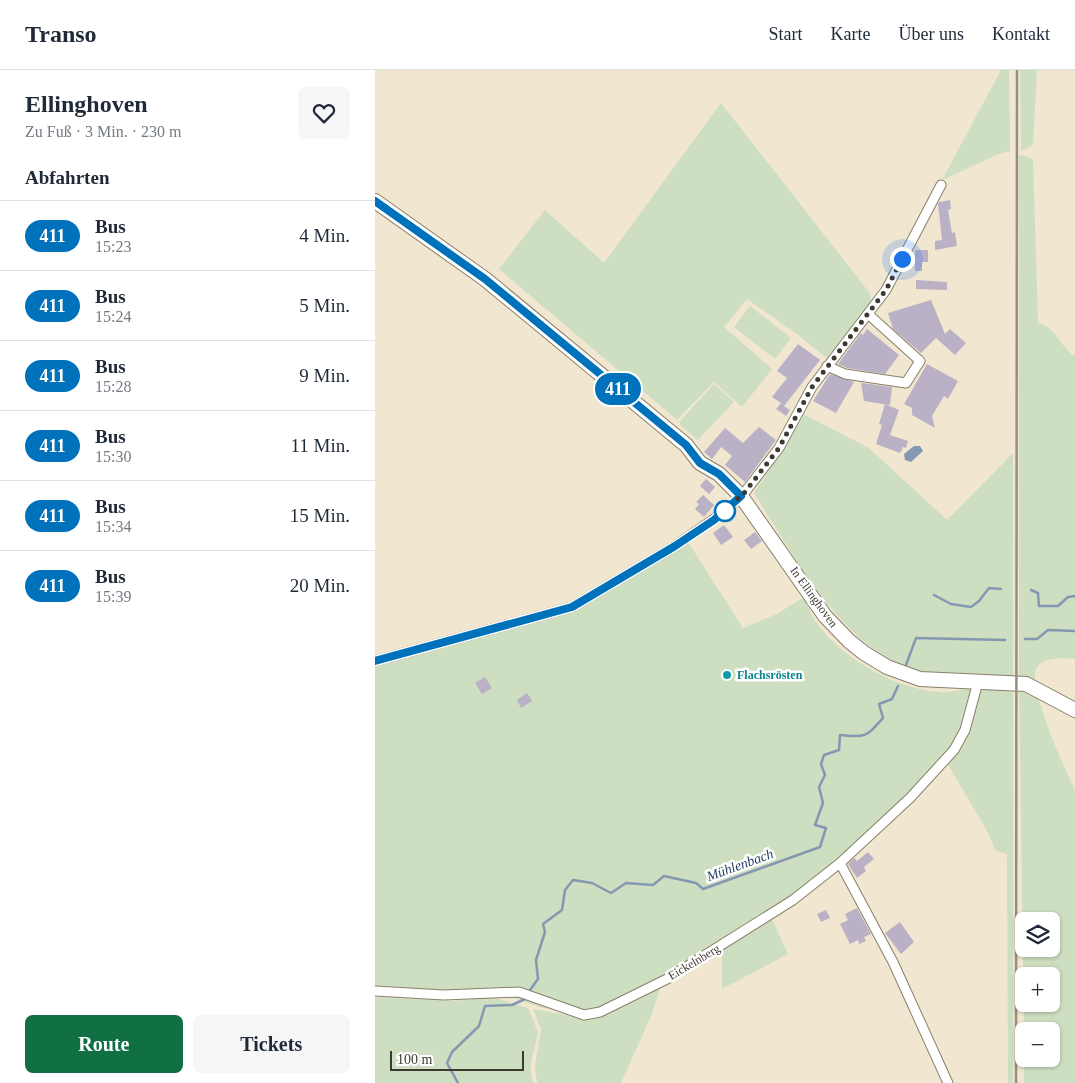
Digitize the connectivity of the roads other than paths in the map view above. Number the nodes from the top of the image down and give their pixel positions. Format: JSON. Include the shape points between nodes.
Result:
{"nodes":[{"id":1,"x":941,"y":185,"type":"dead end"},
{"id":2,"x":375,"y":201,"type":"edge"},
{"id":3,"x":868,"y":314,"type":"junction"},
{"id":4,"x":827,"y":366,"type":"junction"},
{"id":5,"x":741,"y":496,"type":"junction"},
{"id":6,"x":375,"y":661,"type":"edge"},
{"id":7,"x":978,"y":682,"type":"junction"},
{"id":8,"x":1075,"y":710,"type":"edge"},
{"id":9,"x":840,"y":862,"type":"junction"},
{"id":10,"x":375,"y":991,"type":"edge"},
{"id":11,"x":948,"y":1083,"type":"edge"}],
"edges":[{"from":1,"to":3,"type":"street","via":[[886,290]]},
{"from":2,"to":5,"type":"street","name":"In Ellinghoven","via":[[485,279],[686,445],[700,463],[719,474]]},
{"from":3,"to":4,"type":"street"},
{"from":3,"to":4,"type":"street","via":[[921,361],[906,383],[845,374]]},
{"from":4,"to":5,"type":"street","via":[[779,448]]},
{"from":5,"to":6,"type":"street","via":[[714,520],[675,546],[572,607]]},
{"from":5,"to":7,"type":"street","name":"In Ellinghoven","via":[[825,616],[849,641],[887,666],[920,678]]},
{"from":7,"to":8,"type":"street","via":[[1026,684]]},
{"from":7,"to":9,"type":"street","name":"Eickelnberg","via":[[965,730],[954,750],[910,798]]},
{"from":9,"to":10,"type":"street","name":"Eickelnberg","via":[[793,900],[720,946],[667,979],[600,1012],[584,1015],[519,992],[444,995]]},
{"from":9,"to":11,"type":"street","via":[[893,962]]}]}
